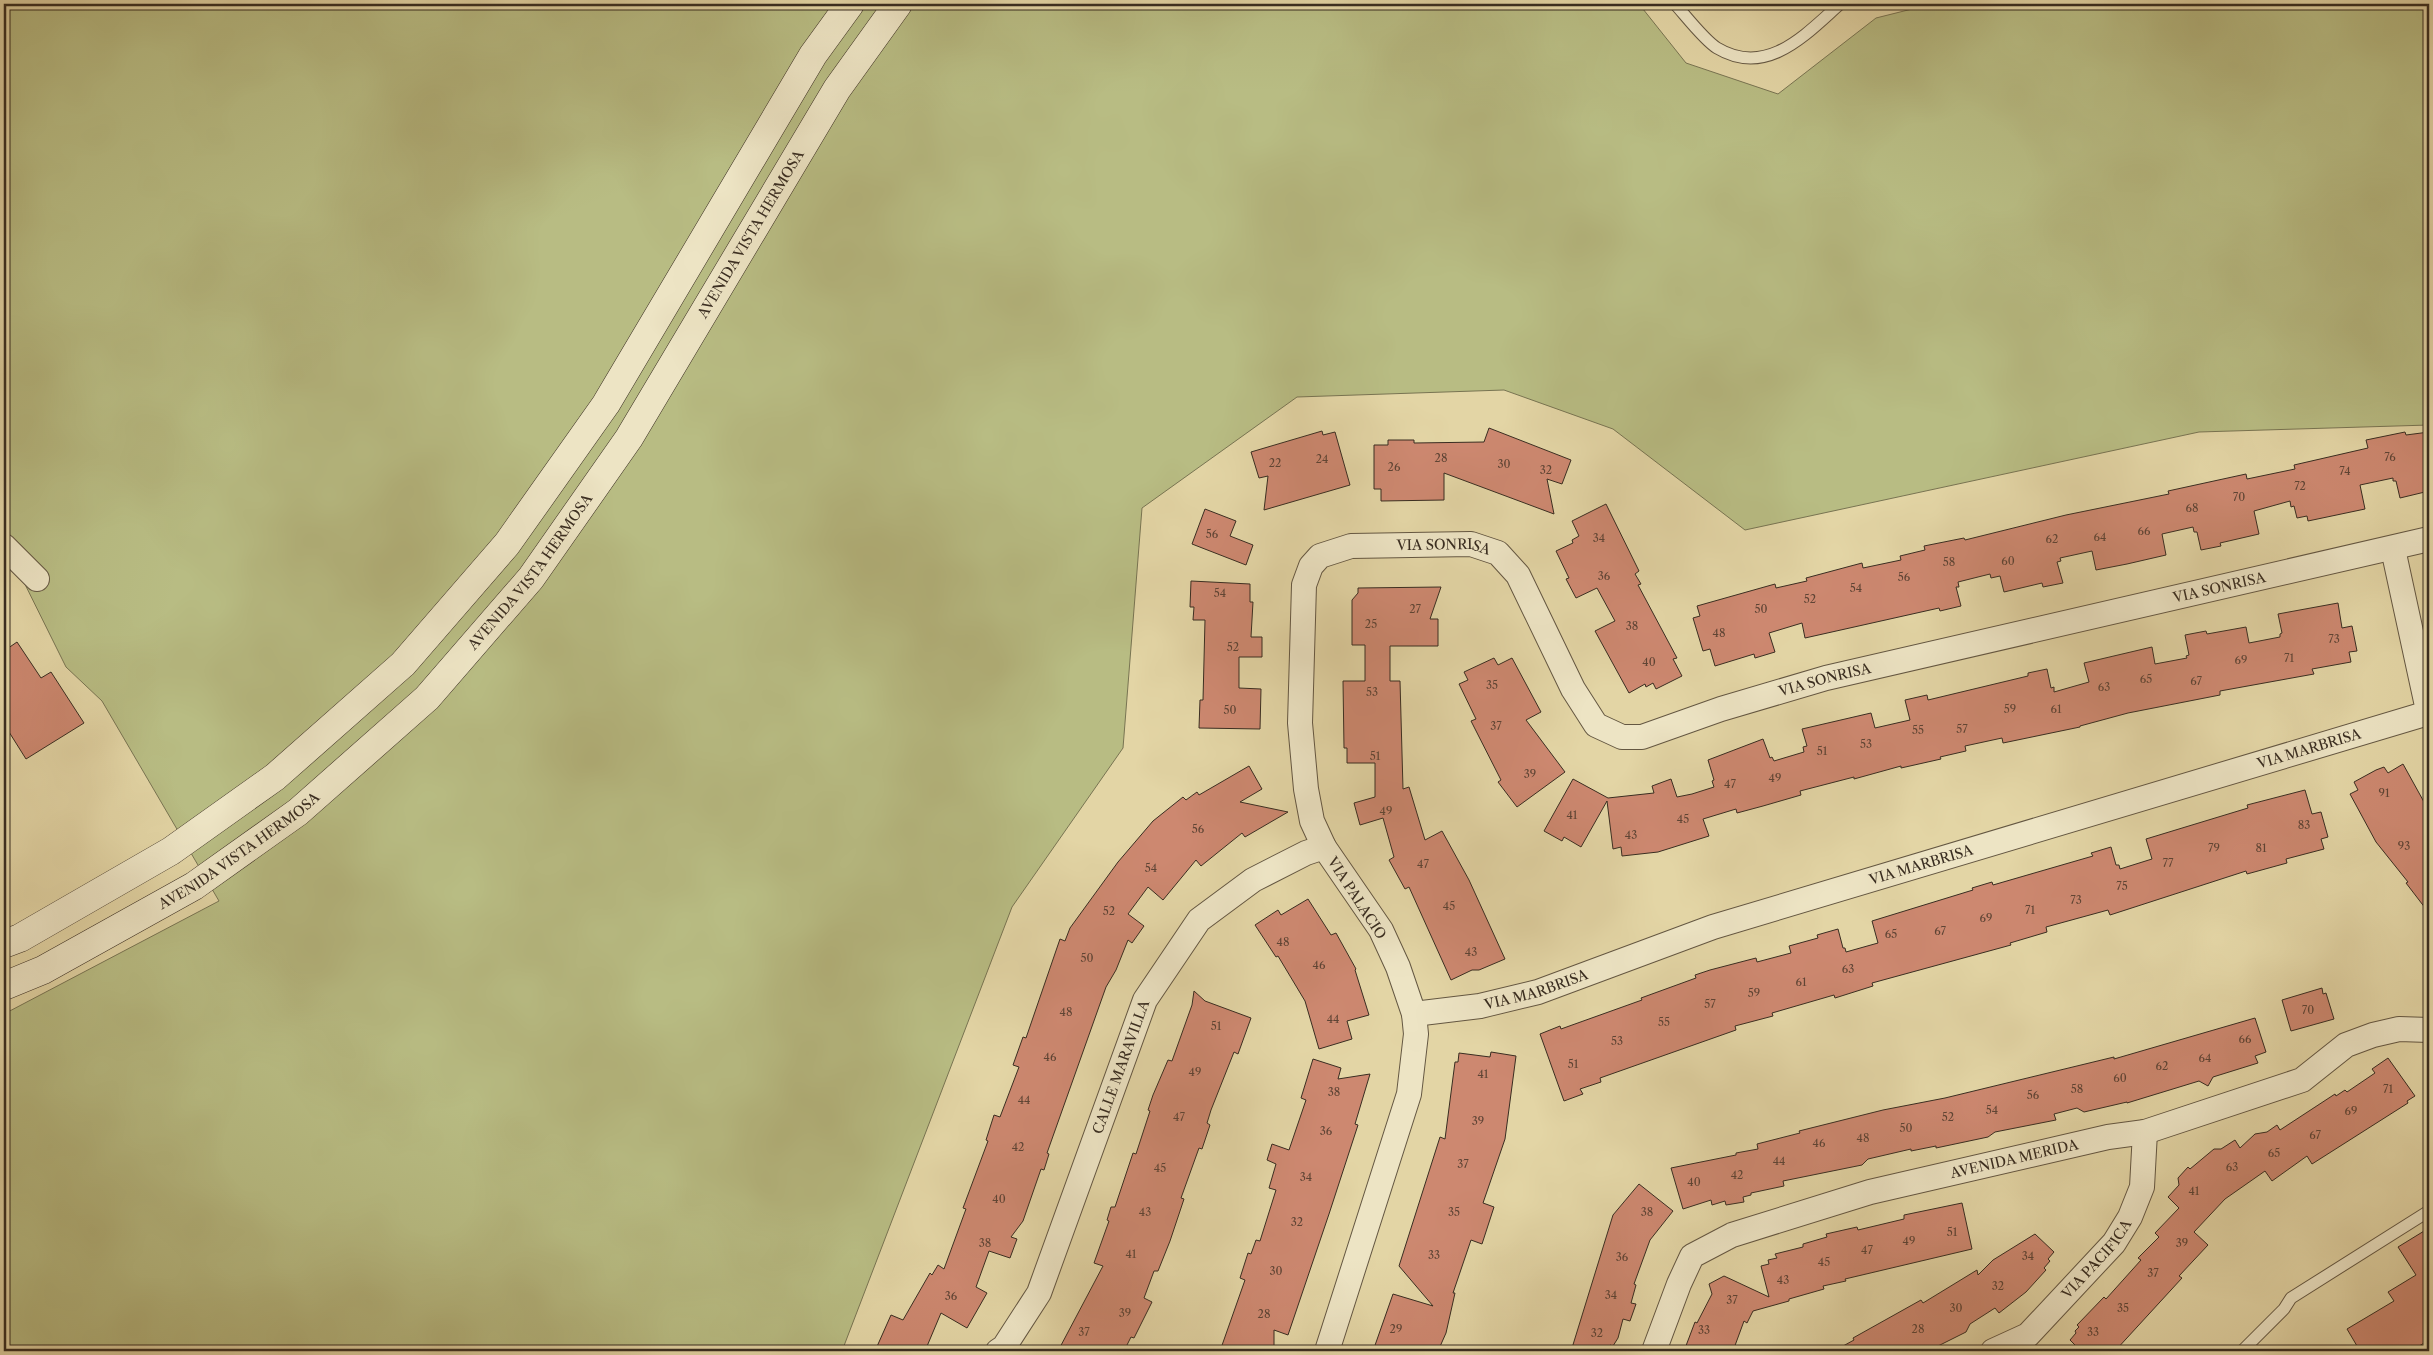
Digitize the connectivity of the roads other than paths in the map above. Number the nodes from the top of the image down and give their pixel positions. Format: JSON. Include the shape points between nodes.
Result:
{"nodes":[{"id":1,"x":850,"y":4,"type":"edge"},
{"id":2,"x":898,"y":4,"type":"edge"},
{"id":3,"x":1675,"y":4,"type":"edge"},
{"id":4,"x":1840,"y":4,"type":"edge"},
{"id":5,"x":2429,"y":539,"type":"edge"},
{"id":6,"x":4,"y":546,"type":"edge"},
{"id":7,"x":2394,"y":549,"type":"junction"},
{"id":8,"x":1320,"y":556,"type":"joint"},
{"id":9,"x":37,"y":579,"type":"dead end"},
{"id":10,"x":2429,"y":714,"type":"edge"},
{"id":11,"x":1324,"y":848,"type":"junction"},
{"id":12,"x":4,"y":944,"type":"edge"},
{"id":13,"x":4,"y":986,"type":"edge"},
{"id":14,"x":1414,"y":1014,"type":"junction"},
{"id":15,"x":2429,"y":1030,"type":"edge"},
{"id":16,"x":2145,"y":1132,"type":"junction"},
{"id":17,"x":2429,"y":1211,"type":"edge"},
{"id":18,"x":998,"y":1351,"type":"edge"},
{"id":19,"x":1327,"y":1351,"type":"edge"},
{"id":20,"x":1654,"y":1351,"type":"edge"},
{"id":21,"x":1993,"y":1351,"type":"edge"},
{"id":22,"x":2242,"y":1351,"type":"edge"}],
"edges":[{"from":1,"to":12,"type":"main road","via":[[813,55],[606,404],[507,544],[403,664],[275,777],[171,851],[20,938]]},
{"from":2,"to":13,"type":"main road","name":"AVENIDA VISTA HERMOSA","via":[[837,89],[629,438],[531,578],[427,698],[298,812],[194,886],[43,970]]},
{"from":3,"to":4,"type":"lane","via":[[1716,48],[1739,57],[1764,58],[1786,50]]},
{"from":5,"to":7,"type":"street","name":"VIA SONRISA"},
{"from":6,"to":9,"type":"street"},
{"from":7,"to":8,"type":"street","name":"VIA SONRISA","via":[[1826,678],[1721,709],[1642,738],[1622,737],[1596,725],[1573,689],[1518,575],[1498,553],[1471,544],[1351,546]]},
{"from":7,"to":10,"type":"street"},
{"from":8,"to":11,"type":"street","name":"VIA PALACIO","via":[[1311,566],[1304,585],[1300,723],[1312,821]]},
{"from":10,"to":14,"type":"street","name":"VIA MARBRISA","via":[[1713,927],[1538,992],[1480,1006]]},
{"from":11,"to":14,"type":"street","name":"VIA PALACIO","via":[[1381,930]]},
{"from":11,"to":18,"type":"street","name":"CALLE MARAVILLA","via":[[1306,853],[1253,880],[1199,920],[1145,1000],[1039,1294],[1004,1347]]},
{"from":14,"to":19,"type":"street","name":"VIA PALACIO","via":[[1416,1034],[1409,1094]]},
{"from":15,"to":16,"type":"street","name":"AVENIDA MERIDA","via":[[2399,1028],[2346,1044],[2302,1080]]},
{"from":16,"to":20,"type":"street","name":"AVENIDA MERIDA","via":[[1870,1192],[1732,1235],[1692,1256],[1678,1284]]},
{"from":16,"to":21,"type":"street","name":"VIA PACIFICA","via":[[2142,1187],[2130,1217],[2114,1243],[2028,1334]]},
{"from":17,"to":22,"type":"lane","via":[[2291,1298]]}]}
